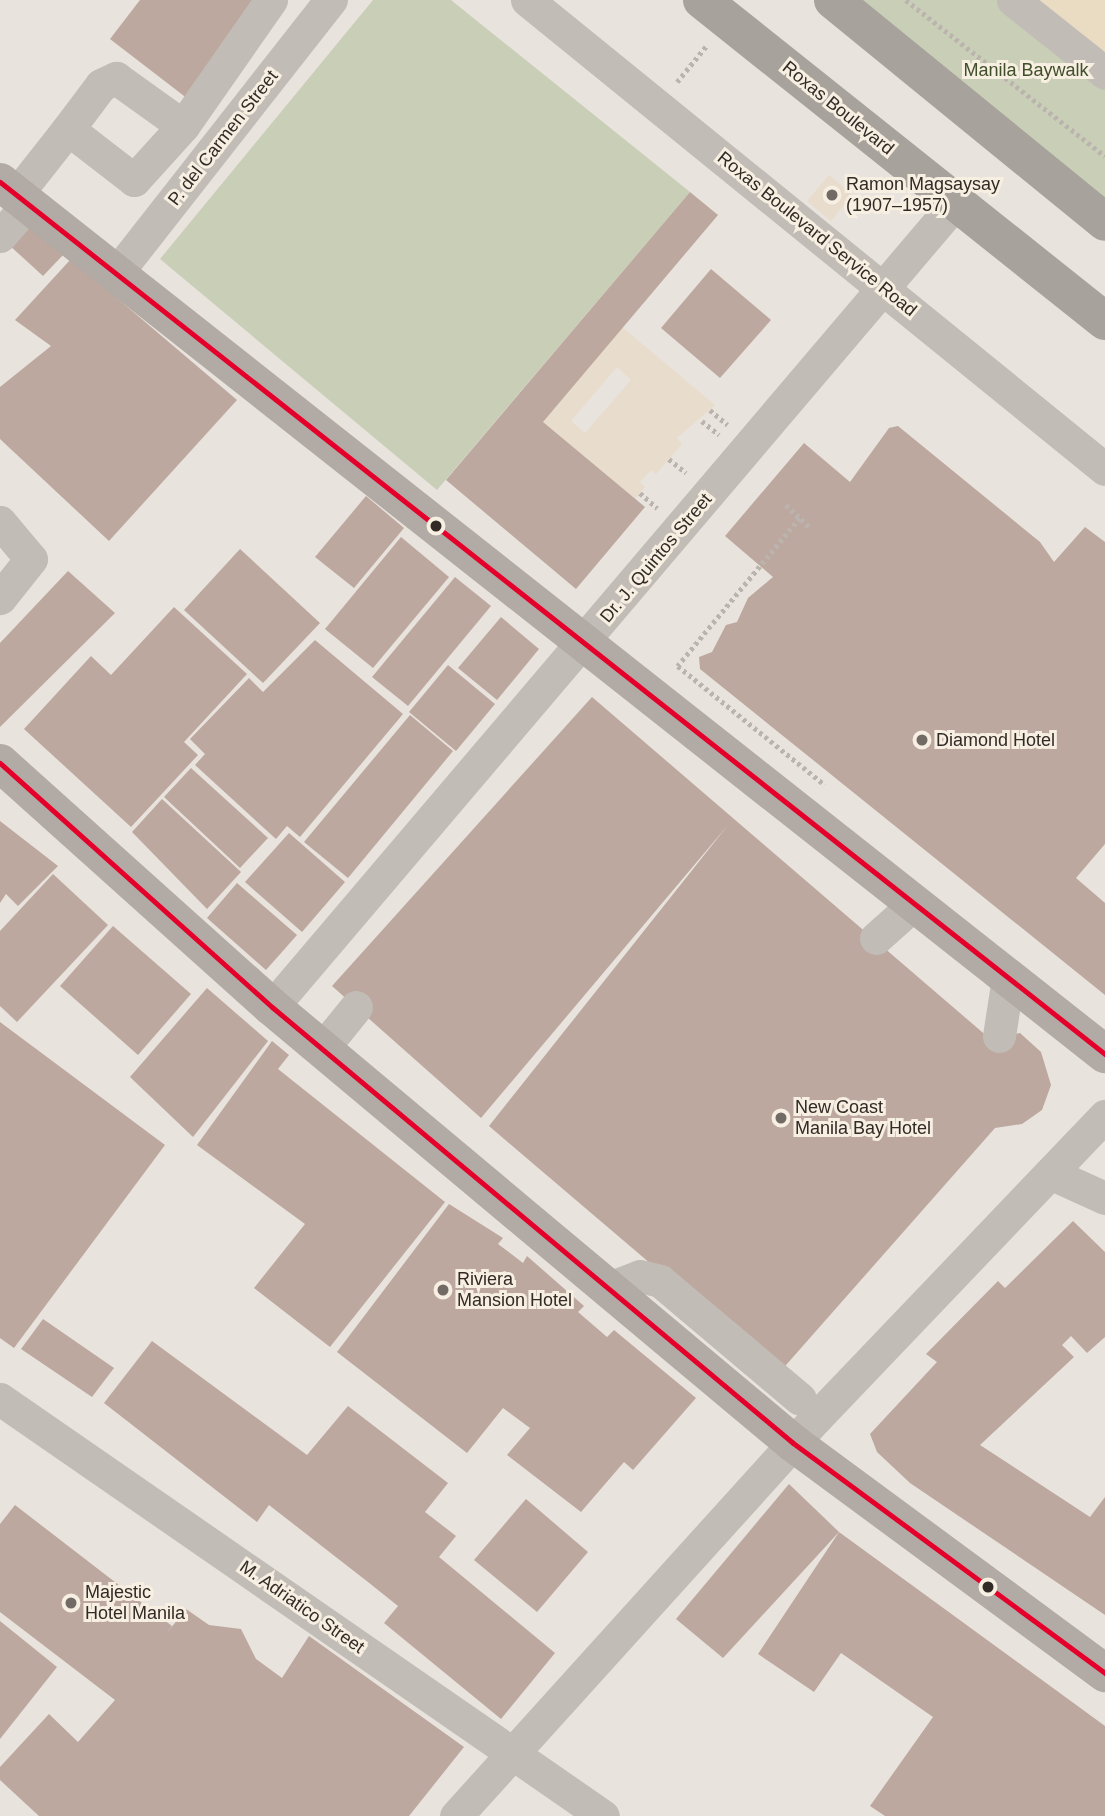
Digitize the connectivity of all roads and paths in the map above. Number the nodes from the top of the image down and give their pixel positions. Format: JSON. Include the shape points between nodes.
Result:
{"nodes":[{"id":1,"x":271,"y":0,"type":"edge"},
{"id":2,"x":331,"y":0,"type":"edge"},
{"id":3,"x":527,"y":0,"type":"edge"},
{"id":4,"x":833,"y":0,"type":"edge"},
{"id":5,"x":906,"y":0,"type":"edge"},
{"id":6,"x":1013,"y":0,"type":"edge"},
{"id":7,"x":715,"y":10,"type":"edge"},
{"id":8,"x":1105,"y":73,"type":"edge"},
{"id":9,"x":659,"y":104,"type":"junction"},
{"id":10,"x":183,"y":126,"type":"junction"},
{"id":11,"x":68,"y":130,"type":"junction"},
{"id":12,"x":1105,"y":156,"type":"edge"},
{"id":13,"x":14,"y":194,"type":"edge"},
{"id":14,"x":956,"y":202,"type":"junction"},
{"id":15,"x":1105,"y":222,"type":"edge"},
{"id":16,"x":0,"y":236,"type":"edge"},
{"id":17,"x":115,"y":275,"type":"junction"},
{"id":18,"x":884,"y":291,"type":"junction"},
{"id":19,"x":1105,"y":321,"type":"edge"},
{"id":20,"x":710,"y":410,"type":"dead end"},
{"id":21,"x":718,"y":416,"type":"dead end"},
{"id":22,"x":702,"y":421,"type":"dead end"},
{"id":23,"x":709,"y":427,"type":"dead end"},
{"id":24,"x":669,"y":459,"type":"dead end"},
{"id":25,"x":677,"y":465,"type":"dead end"},
{"id":26,"x":1105,"y":469,"type":"edge"},
{"id":27,"x":640,"y":493,"type":"dead end"},
{"id":28,"x":648,"y":500,"type":"dead end"},
{"id":29,"x":786,"y":505,"type":"dead end"},
{"id":30,"x":800,"y":519,"type":"junction"},
{"id":31,"x":0,"y":522,"type":"edge"},
{"id":32,"x":812,"y":528,"type":"dead end"},
{"id":33,"x":0,"y":598,"type":"edge"},
{"id":34,"x":583,"y":645,"type":"junction"},
{"id":35,"x":3,"y":772,"type":"edge"},
{"id":36,"x":838,"y":796,"type":"dead end"},
{"id":37,"x":914,"y":904,"type":"junction"},
{"id":38,"x":876,"y":938,"type":"dead end"},
{"id":39,"x":1008,"y":978,"type":"junction"},
{"id":40,"x":272,"y":1007,"type":"junction"},
{"id":41,"x":356,"y":1007,"type":"dead end"},
{"id":42,"x":999,"y":1036,"type":"dead end"},
{"id":43,"x":322,"y":1049,"type":"junction"},
{"id":44,"x":1105,"y":1054,"type":"edge"},
{"id":45,"x":1105,"y":1116,"type":"edge"},
{"id":46,"x":1052,"y":1174,"type":"junction"},
{"id":47,"x":1105,"y":1198,"type":"edge"},
{"id":48,"x":609,"y":1288,"type":"junction"},
{"id":49,"x":0,"y":1399,"type":"edge"},
{"id":50,"x":800,"y":1399,"type":"dead end"},
{"id":51,"x":793,"y":1443,"type":"junction"},
{"id":52,"x":1103,"y":1669,"type":"edge"},
{"id":53,"x":511,"y":1751,"type":"junction"},
{"id":54,"x":456,"y":1816,"type":"edge"},
{"id":55,"x":603,"y":1816,"type":"edge"}],
"edges":[{"from":1,"to":10,"type":"street"},
{"from":2,"to":17,"type":"street","name":"P. del Carmen Street"},
{"from":3,"to":9,"type":"street","name":"Roxas Boulevard Service Road"},
{"from":4,"to":15,"type":"highway"},
{"from":5,"to":12,"type":"path"},
{"from":6,"to":8,"type":"street"},
{"from":7,"to":9,"type":"path"},
{"from":7,"to":14,"type":"highway","name":"Roxas Boulevard"},
{"from":9,"to":18,"type":"street","name":"Roxas Boulevard Service Road"},
{"from":10,"to":11,"type":"street","via":[[116,78],[101,85]]},
{"from":10,"to":11,"type":"street","via":[[134,180]]},
{"from":11,"to":13,"type":"street"},
{"from":13,"to":16,"type":"street"},
{"from":13,"to":17,"type":"main road"},
{"from":14,"to":18,"type":"street","name":"Dr. J. Quintos Street"},
{"from":14,"to":19,"type":"highway","name":"Roxas Boulevard"},
{"from":17,"to":34,"type":"main road"},
{"from":18,"to":26,"type":"street","name":"Roxas Boulevard Service Road"},
{"from":18,"to":34,"type":"street","name":"Dr. J. Quintos Street"},
{"from":20,"to":21,"type":"path"},
{"from":22,"to":23,"type":"path"},
{"from":24,"to":25,"type":"path"},
{"from":27,"to":28,"type":"path"},
{"from":29,"to":30,"type":"path"},
{"from":30,"to":32,"type":"path"},
{"from":30,"to":36,"type":"path","via":[[678,666]]},
{"from":31,"to":33,"type":"street","via":[[31,559]]},
{"from":34,"to":37,"type":"main road"},
{"from":34,"to":40,"type":"street","name":"Dr. J. Quintos Street"},
{"from":35,"to":40,"type":"main road"},
{"from":37,"to":38,"type":"street"},
{"from":37,"to":39,"type":"main road"},
{"from":39,"to":42,"type":"street"},
{"from":39,"to":44,"type":"main road"},
{"from":40,"to":43,"type":"main road"},
{"from":41,"to":43,"type":"street"},
{"from":43,"to":48,"type":"main road"},
{"from":45,"to":46,"type":"street"},
{"from":46,"to":47,"type":"street"},
{"from":46,"to":51,"type":"street"},
{"from":48,"to":50,"type":"street","via":[[640,1276],[660,1281]]},
{"from":48,"to":51,"type":"main road"},
{"from":49,"to":53,"type":"street","name":"M. Adriatico Street"},
{"from":51,"to":52,"type":"main road"},
{"from":51,"to":53,"type":"street"},
{"from":53,"to":54,"type":"street"},
{"from":53,"to":55,"type":"street","name":"M. Adriatico Street"}]}
